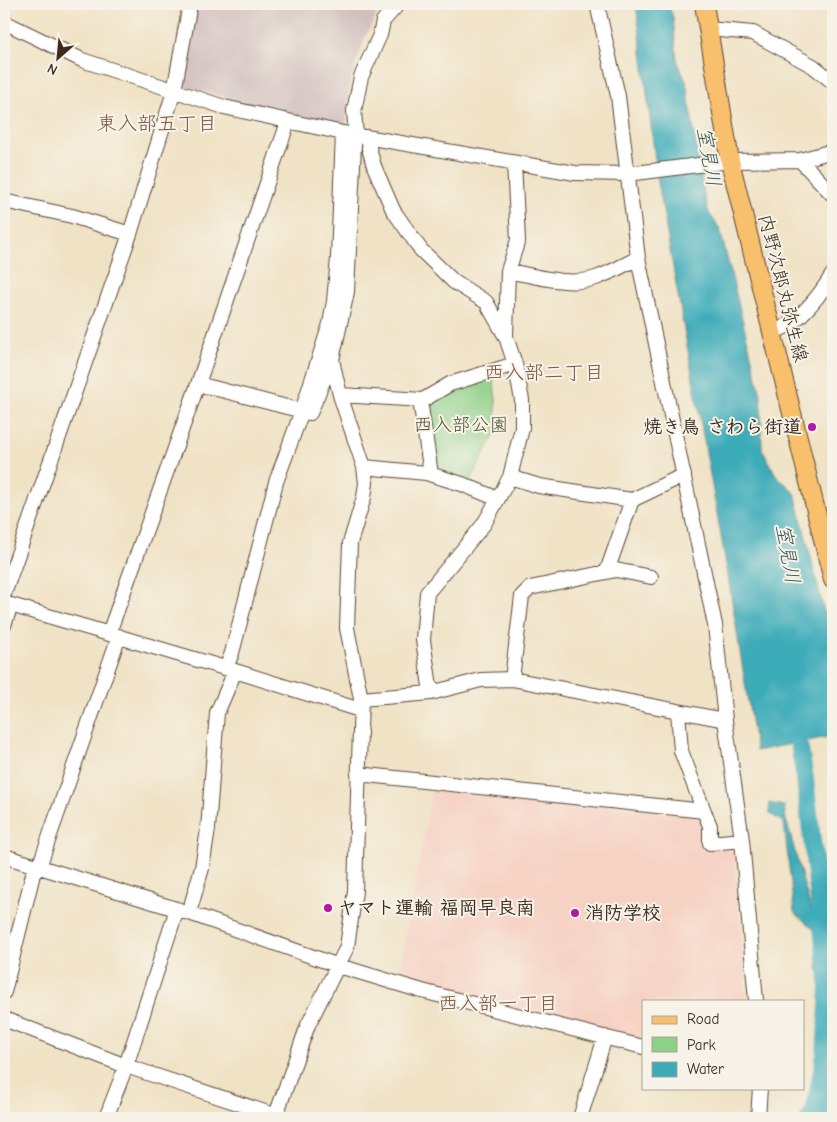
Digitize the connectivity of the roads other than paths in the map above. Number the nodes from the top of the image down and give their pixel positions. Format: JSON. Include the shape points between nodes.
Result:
{"nodes":[{"id":1,"x":190,"y":4,"type":"edge"},
{"id":2,"x":398,"y":4,"type":"edge"},
{"id":3,"x":597,"y":4,"type":"edge"},
{"id":4,"x":704,"y":4,"type":"edge"},
{"id":5,"x":4,"y":22,"type":"edge"},
{"id":6,"x":708,"y":29,"type":"junction"},
{"id":7,"x":833,"y":82,"type":"edge"},
{"id":8,"x":174,"y":91,"type":"junction"},
{"id":9,"x":288,"y":122,"type":"junction"},
{"id":10,"x":356,"y":135,"type":"junction"},
{"id":11,"x":833,"y":151,"type":"edge"},
{"id":12,"x":800,"y":160,"type":"junction"},
{"id":13,"x":723,"y":162,"type":"junction"},
{"id":14,"x":514,"y":163,"type":"junction"},
{"id":15,"x":632,"y":173,"type":"junction"},
{"id":16,"x":833,"y":195,"type":"edge"},
{"id":17,"x":4,"y":201,"type":"edge"},
{"id":18,"x":130,"y":234,"type":"junction"},
{"id":19,"x":638,"y":258,"type":"junction"},
{"id":20,"x":508,"y":271,"type":"junction"},
{"id":21,"x":833,"y":274,"type":"edge"},
{"id":22,"x":772,"y":332,"type":"junction"},
{"id":23,"x":506,"y":337,"type":"junction"},
{"id":24,"x":332,"y":360,"type":"junction"},
{"id":25,"x":515,"y":364,"type":"junction"},
{"id":26,"x":198,"y":384,"type":"junction"},
{"id":27,"x":340,"y":395,"type":"junction"},
{"id":28,"x":420,"y":400,"type":"junction"},
{"id":29,"x":302,"y":411,"type":"junction"},
{"id":30,"x":364,"y":467,"type":"junction"},
{"id":31,"x":431,"y":474,"type":"junction"},
{"id":32,"x":684,"y":475,"type":"junction"},
{"id":33,"x":510,"y":477,"type":"junction"},
{"id":34,"x":498,"y":499,"type":"junction"},
{"id":35,"x":632,"y":500,"type":"junction"},
{"id":36,"x":607,"y":571,"type":"junction"},
{"id":37,"x":651,"y":577,"type":"dead end"},
{"id":38,"x":833,"y":580,"type":"edge"},
{"id":39,"x":6,"y":600,"type":"edge"},
{"id":40,"x":4,"y":625,"type":"edge"},
{"id":41,"x":114,"y":634,"type":"junction"},
{"id":42,"x":231,"y":670,"type":"junction"},
{"id":43,"x":512,"y":678,"type":"junction"},
{"id":44,"x":431,"y":694,"type":"junction"},
{"id":45,"x":360,"y":704,"type":"junction"},
{"id":46,"x":678,"y":711,"type":"junction"},
{"id":47,"x":725,"y":720,"type":"junction"},
{"id":48,"x":358,"y":774,"type":"junction"},
{"id":49,"x":704,"y":811,"type":"junction"},
{"id":50,"x":742,"y":840,"type":"junction"},
{"id":51,"x":4,"y":856,"type":"edge"},
{"id":52,"x":39,"y":867,"type":"junction"},
{"id":53,"x":183,"y":911,"type":"junction"},
{"id":54,"x":339,"y":966,"type":"junction"},
{"id":55,"x":4,"y":992,"type":"edge"},
{"id":56,"x":756,"y":1000,"type":"edge"},
{"id":57,"x":4,"y":1018,"type":"edge"},
{"id":58,"x":604,"y":1037,"type":"junction"},
{"id":59,"x":642,"y":1047,"type":"edge"},
{"id":60,"x":126,"y":1066,"type":"junction"},
{"id":61,"x":760,"y":1090,"type":"edge"},
{"id":62,"x":278,"y":1117,"type":"edge"},
{"id":63,"x":106,"y":1118,"type":"edge"},
{"id":64,"x":580,"y":1118,"type":"edge"},
{"id":65,"x":758,"y":1118,"type":"edge"}],
"edges":[{"from":1,"to":8,"type":"street"},
{"from":2,"to":10,"type":"street","via":[[382,21],[380,35],[361,77],[354,111]]},
{"from":3,"to":15,"type":"street"},
{"from":4,"to":6,"type":"main road","name":"内野次郎丸弥生線"},
{"from":5,"to":8,"type":"street","via":[[82,60]]},
{"from":6,"to":7,"type":"street","via":[[753,32],[813,66]]},
{"from":6,"to":13,"type":"main road","name":"内野次郎丸弥生線"},
{"from":8,"to":9,"type":"street"},
{"from":8,"to":18,"type":"street"},
{"from":9,"to":10,"type":"street"},
{"from":9,"to":26,"type":"street"},
{"from":10,"to":14,"type":"street"},
{"from":10,"to":23,"type":"street","via":[[369,148],[393,210],[421,250],[454,282],[486,302]]},
{"from":10,"to":24,"type":"street","via":[[347,292]]},
{"from":10,"to":29,"type":"street","via":[[330,324]]},
{"from":11,"to":12,"type":"street"},
{"from":12,"to":13,"type":"street"},
{"from":12,"to":16,"type":"street"},
{"from":13,"to":15,"type":"street"},
{"from":13,"to":22,"type":"main road","name":"内野次郎丸弥生線"},
{"from":14,"to":15,"type":"street","via":[[575,173]]},
{"from":14,"to":20,"type":"street","via":[[518,240]]},
{"from":15,"to":19,"type":"street"},
{"from":17,"to":18,"type":"street","via":[[72,216]]},
{"from":18,"to":39,"type":"street"},
{"from":19,"to":20,"type":"street","via":[[596,278],[579,281]]},
{"from":19,"to":32,"type":"street"},
{"from":20,"to":23,"type":"street"},
{"from":21,"to":22,"type":"street","via":[[822,292],[804,310],[782,330]]},
{"from":22,"to":38,"type":"main road","name":"内野次郎丸弥生線"},
{"from":23,"to":25,"type":"street"},
{"from":24,"to":27,"type":"street"},
{"from":24,"to":29,"type":"street","via":[[310,413]]},
{"from":25,"to":28,"type":"street","via":[[450,384]]},
{"from":25,"to":33,"type":"street","via":[[522,400],[522,428]]},
{"from":26,"to":29,"type":"street"},
{"from":26,"to":41,"type":"street"},
{"from":27,"to":28,"type":"street"},
{"from":27,"to":30,"type":"street"},
{"from":28,"to":31,"type":"street"},
{"from":29,"to":42,"type":"street","via":[[276,482],[234,644]]},
{"from":30,"to":31,"type":"street"},
{"from":30,"to":45,"type":"street","via":[[364,497],[350,543],[347,628]]},
{"from":31,"to":34,"type":"street"},
{"from":32,"to":35,"type":"street"},
{"from":32,"to":47,"type":"street","via":[[715,624]]},
{"from":33,"to":34,"type":"street"},
{"from":33,"to":35,"type":"street","via":[[540,486]]},
{"from":34,"to":44,"type":"street","via":[[484,524],[427,592],[422,640]]},
{"from":35,"to":36,"type":"street"},
{"from":36,"to":37,"type":"street"},
{"from":36,"to":43,"type":"street","via":[[530,588],[522,596]]},
{"from":39,"to":40,"type":"street"},
{"from":39,"to":41,"type":"street"},
{"from":41,"to":42,"type":"street"},
{"from":41,"to":52,"type":"street"},
{"from":42,"to":45,"type":"street"},
{"from":42,"to":53,"type":"street","via":[[217,713],[202,868]]},
{"from":43,"to":44,"type":"street","via":[[480,680]]},
{"from":43,"to":46,"type":"street"},
{"from":44,"to":45,"type":"street"},
{"from":45,"to":48,"type":"street"},
{"from":46,"to":47,"type":"street"},
{"from":46,"to":49,"type":"street","via":[[681,750]]},
{"from":47,"to":50,"type":"street"},
{"from":48,"to":49,"type":"street"},
{"from":48,"to":54,"type":"street","via":[[355,891],[347,947]]},
{"from":49,"to":50,"type":"street","via":[[710,826],[710,843]]},
{"from":50,"to":56,"type":"street"},
{"from":51,"to":52,"type":"street"},
{"from":52,"to":53,"type":"street"},
{"from":52,"to":55,"type":"street","via":[[33,874]]},
{"from":53,"to":54,"type":"street"},
{"from":53,"to":60,"type":"street"},
{"from":54,"to":58,"type":"street","via":[[422,991]]},
{"from":54,"to":62,"type":"street","via":[[308,1025]]},
{"from":57,"to":60,"type":"street"},
{"from":58,"to":59,"type":"street"},
{"from":58,"to":64,"type":"street"},
{"from":60,"to":62,"type":"street"},
{"from":60,"to":63,"type":"street"},
{"from":61,"to":65,"type":"street"}]}
